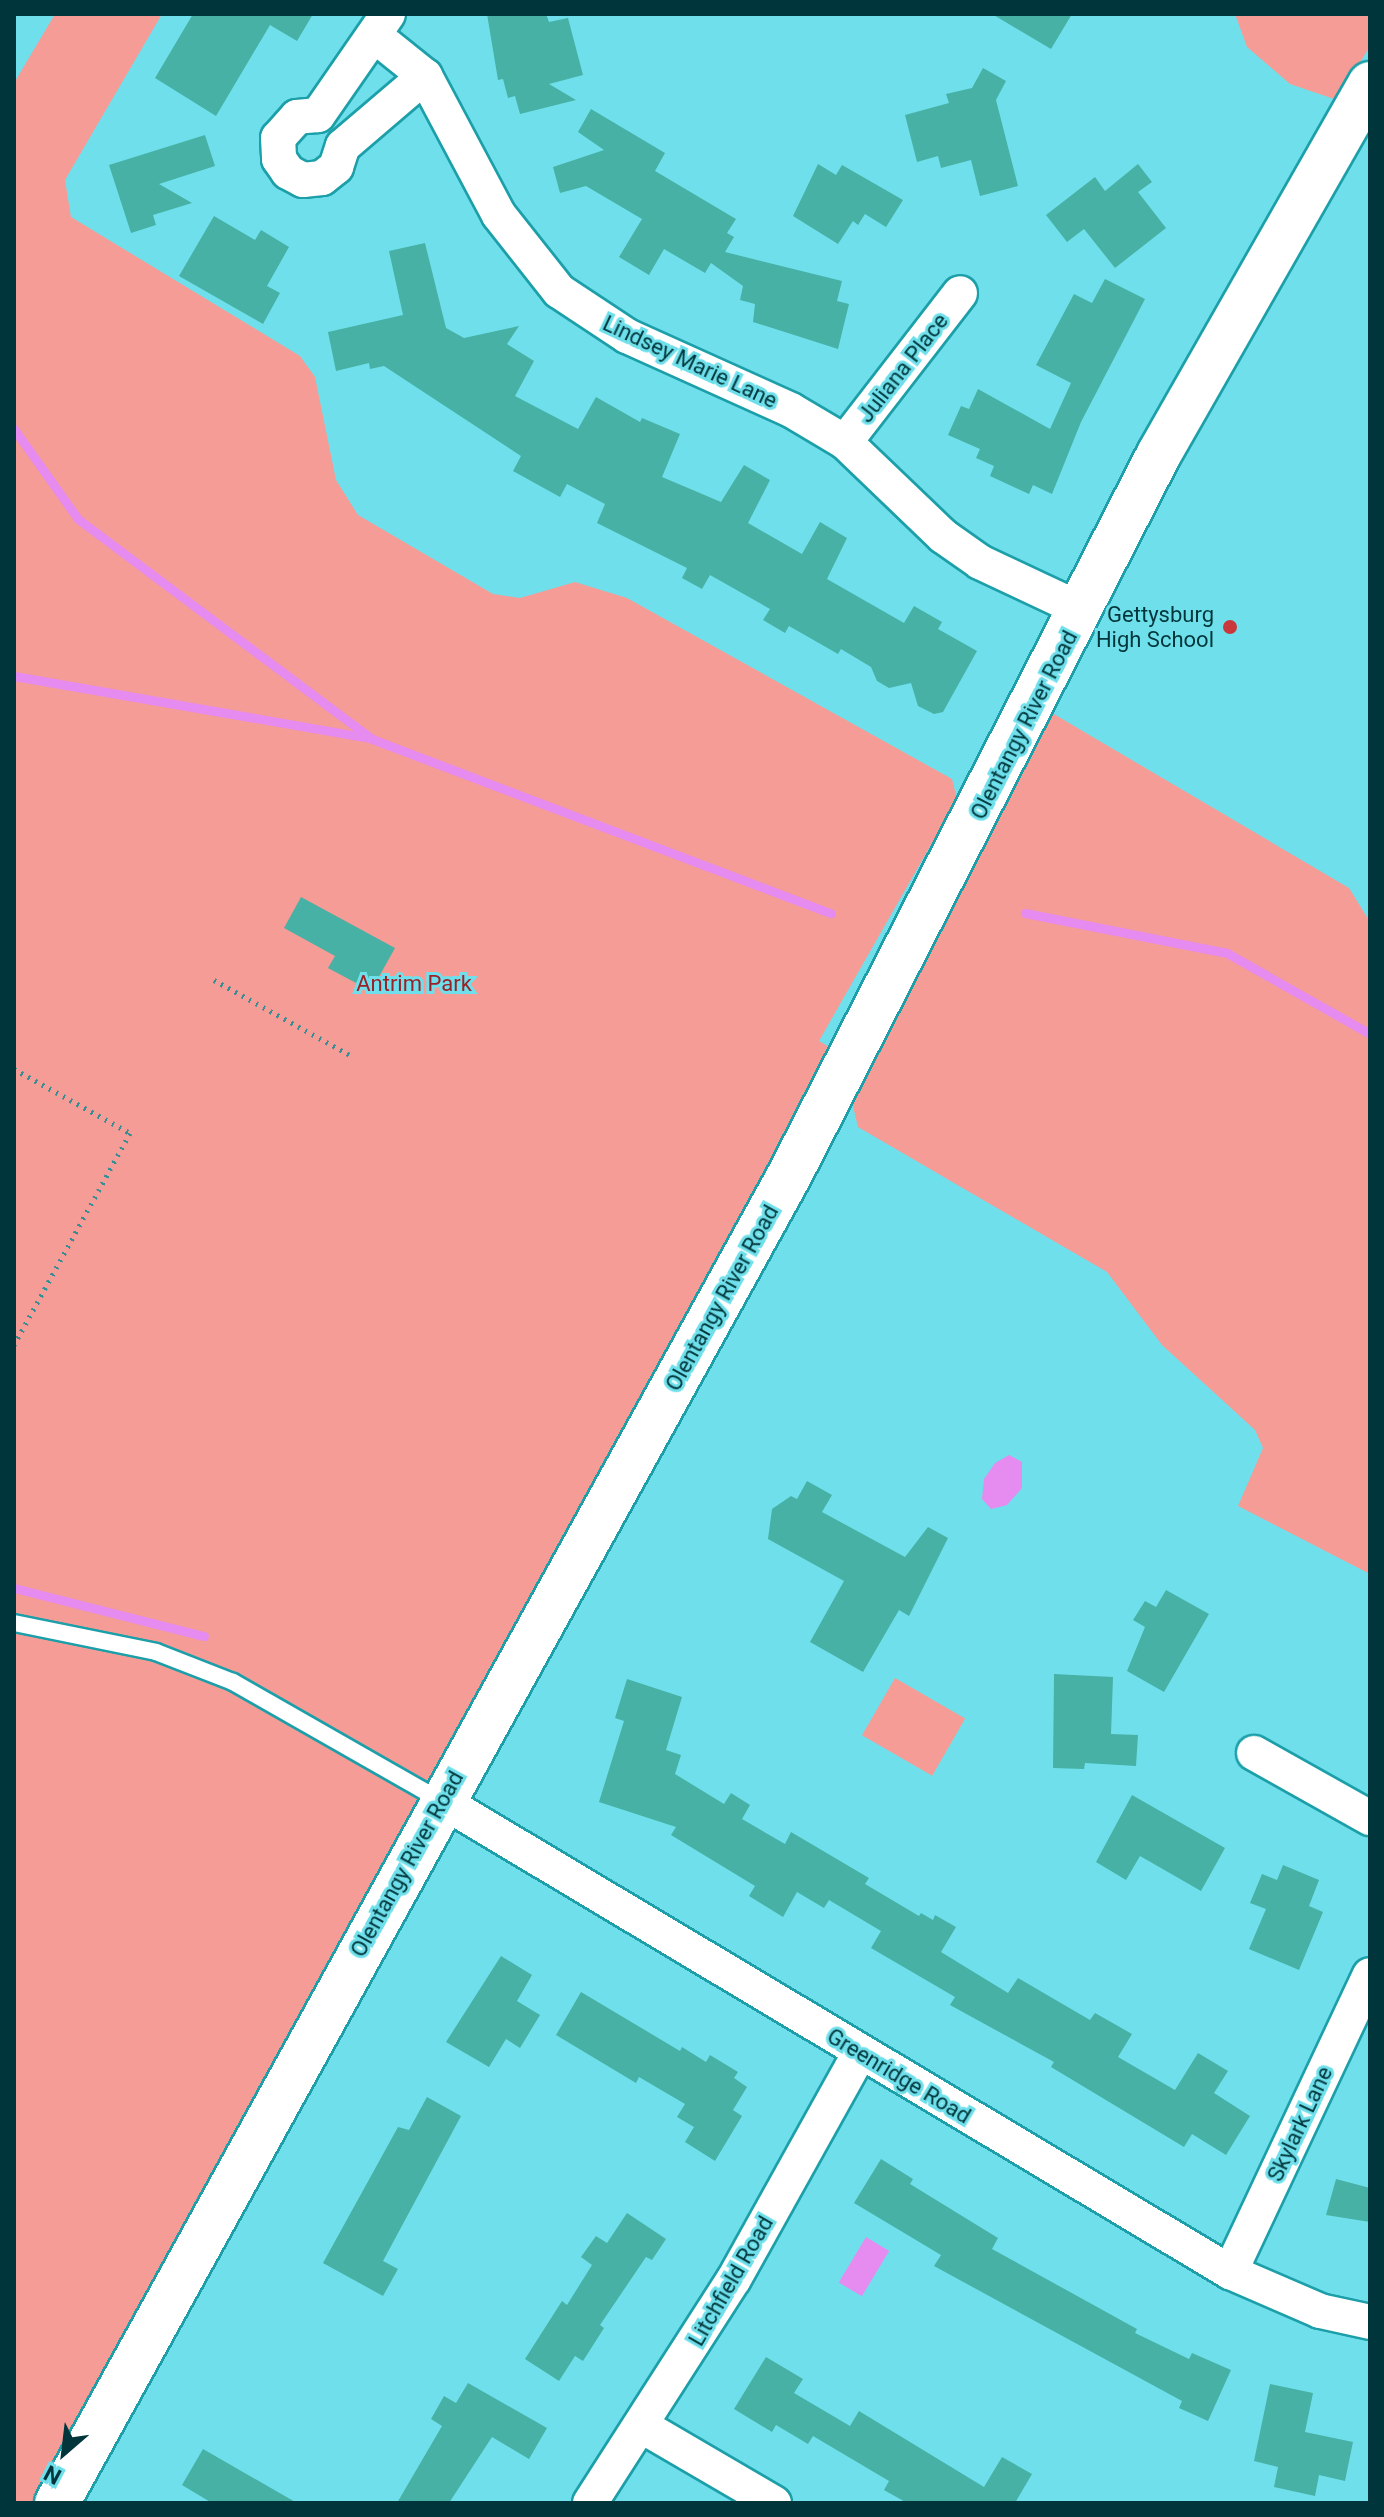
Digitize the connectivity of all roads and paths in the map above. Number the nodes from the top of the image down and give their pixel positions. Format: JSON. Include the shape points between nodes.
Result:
{"nodes":[{"id":1,"x":381,"y":25,"type":"edge"},
{"id":2,"x":425,"y":76,"type":"junction"},
{"id":3,"x":1370,"y":84,"type":"edge"},
{"id":4,"x":960,"y":293,"type":"dead end"},
{"id":5,"x":845,"y":442,"type":"junction"},
{"id":6,"x":1082,"y":610,"type":"junction"},
{"id":7,"x":214,"y":980,"type":"dead end"},
{"id":8,"x":350,"y":1055,"type":"dead end"},
{"id":9,"x":14,"y":1069,"type":"edge"},
{"id":10,"x":14,"y":1345,"type":"edge"},
{"id":11,"x":14,"y":1623,"type":"edge"},
{"id":12,"x":1254,"y":1753,"type":"dead end"},
{"id":13,"x":442,"y":1801,"type":"junction"},
{"id":14,"x":1370,"y":1818,"type":"edge"},
{"id":15,"x":1370,"y":1975,"type":"edge"},
{"id":16,"x":860,"y":2053,"type":"junction"},
{"id":17,"x":1230,"y":2272,"type":"junction"},
{"id":18,"x":1370,"y":2322,"type":"edge"},
{"id":19,"x":642,"y":2426,"type":"junction"},
{"id":20,"x":57,"y":2503,"type":"edge"},
{"id":21,"x":590,"y":2503,"type":"edge"},
{"id":22,"x":774,"y":2503,"type":"edge"}],
"edges":[{"from":1,"to":2,"type":"street","name":"Lindsey Marie Lane"},
{"from":1,"to":2,"type":"street","via":[[318,115],[297,117],[278,138],[279,159],[288,172],[303,180],[322,178],[336,167],[343,146]]},
{"from":2,"to":5,"type":"street","name":"Lindsey Marie Lane","via":[[499,215],[559,291],[627,336],[791,410]]},
{"from":3,"to":6,"type":"main road","name":"Olentangy River Road","via":[[1159,454]]},
{"from":4,"to":5,"type":"street","name":"Juliana Place"},
{"from":5,"to":6,"type":"street","name":"Lindsey Marie Lane","via":[[943,536],[980,562]]},
{"from":6,"to":13,"type":"main road","name":"Olentangy River Road","via":[[852,1060]]},
{"from":7,"to":8,"type":"path"},
{"from":9,"to":10,"type":"path","via":[[130,1133]]},
{"from":11,"to":13,"type":"lane","via":[[156,1652],[233,1682]]},
{"from":12,"to":14,"type":"street"},
{"from":13,"to":16,"type":"street","name":"Greenridge Road"},
{"from":13,"to":20,"type":"main road","name":"Olentangy River Road"},
{"from":15,"to":17,"type":"street","name":"Skylark Lane"},
{"from":16,"to":17,"type":"street","name":"Greenridge Road"},
{"from":16,"to":19,"type":"street","name":"Litchfield Road","via":[[734,2279]]},
{"from":17,"to":18,"type":"street","name":"Greenridge Road","via":[[1320,2311]]},
{"from":19,"to":21,"type":"street","name":"Litchfield Road"},
{"from":19,"to":22,"type":"street"}]}
